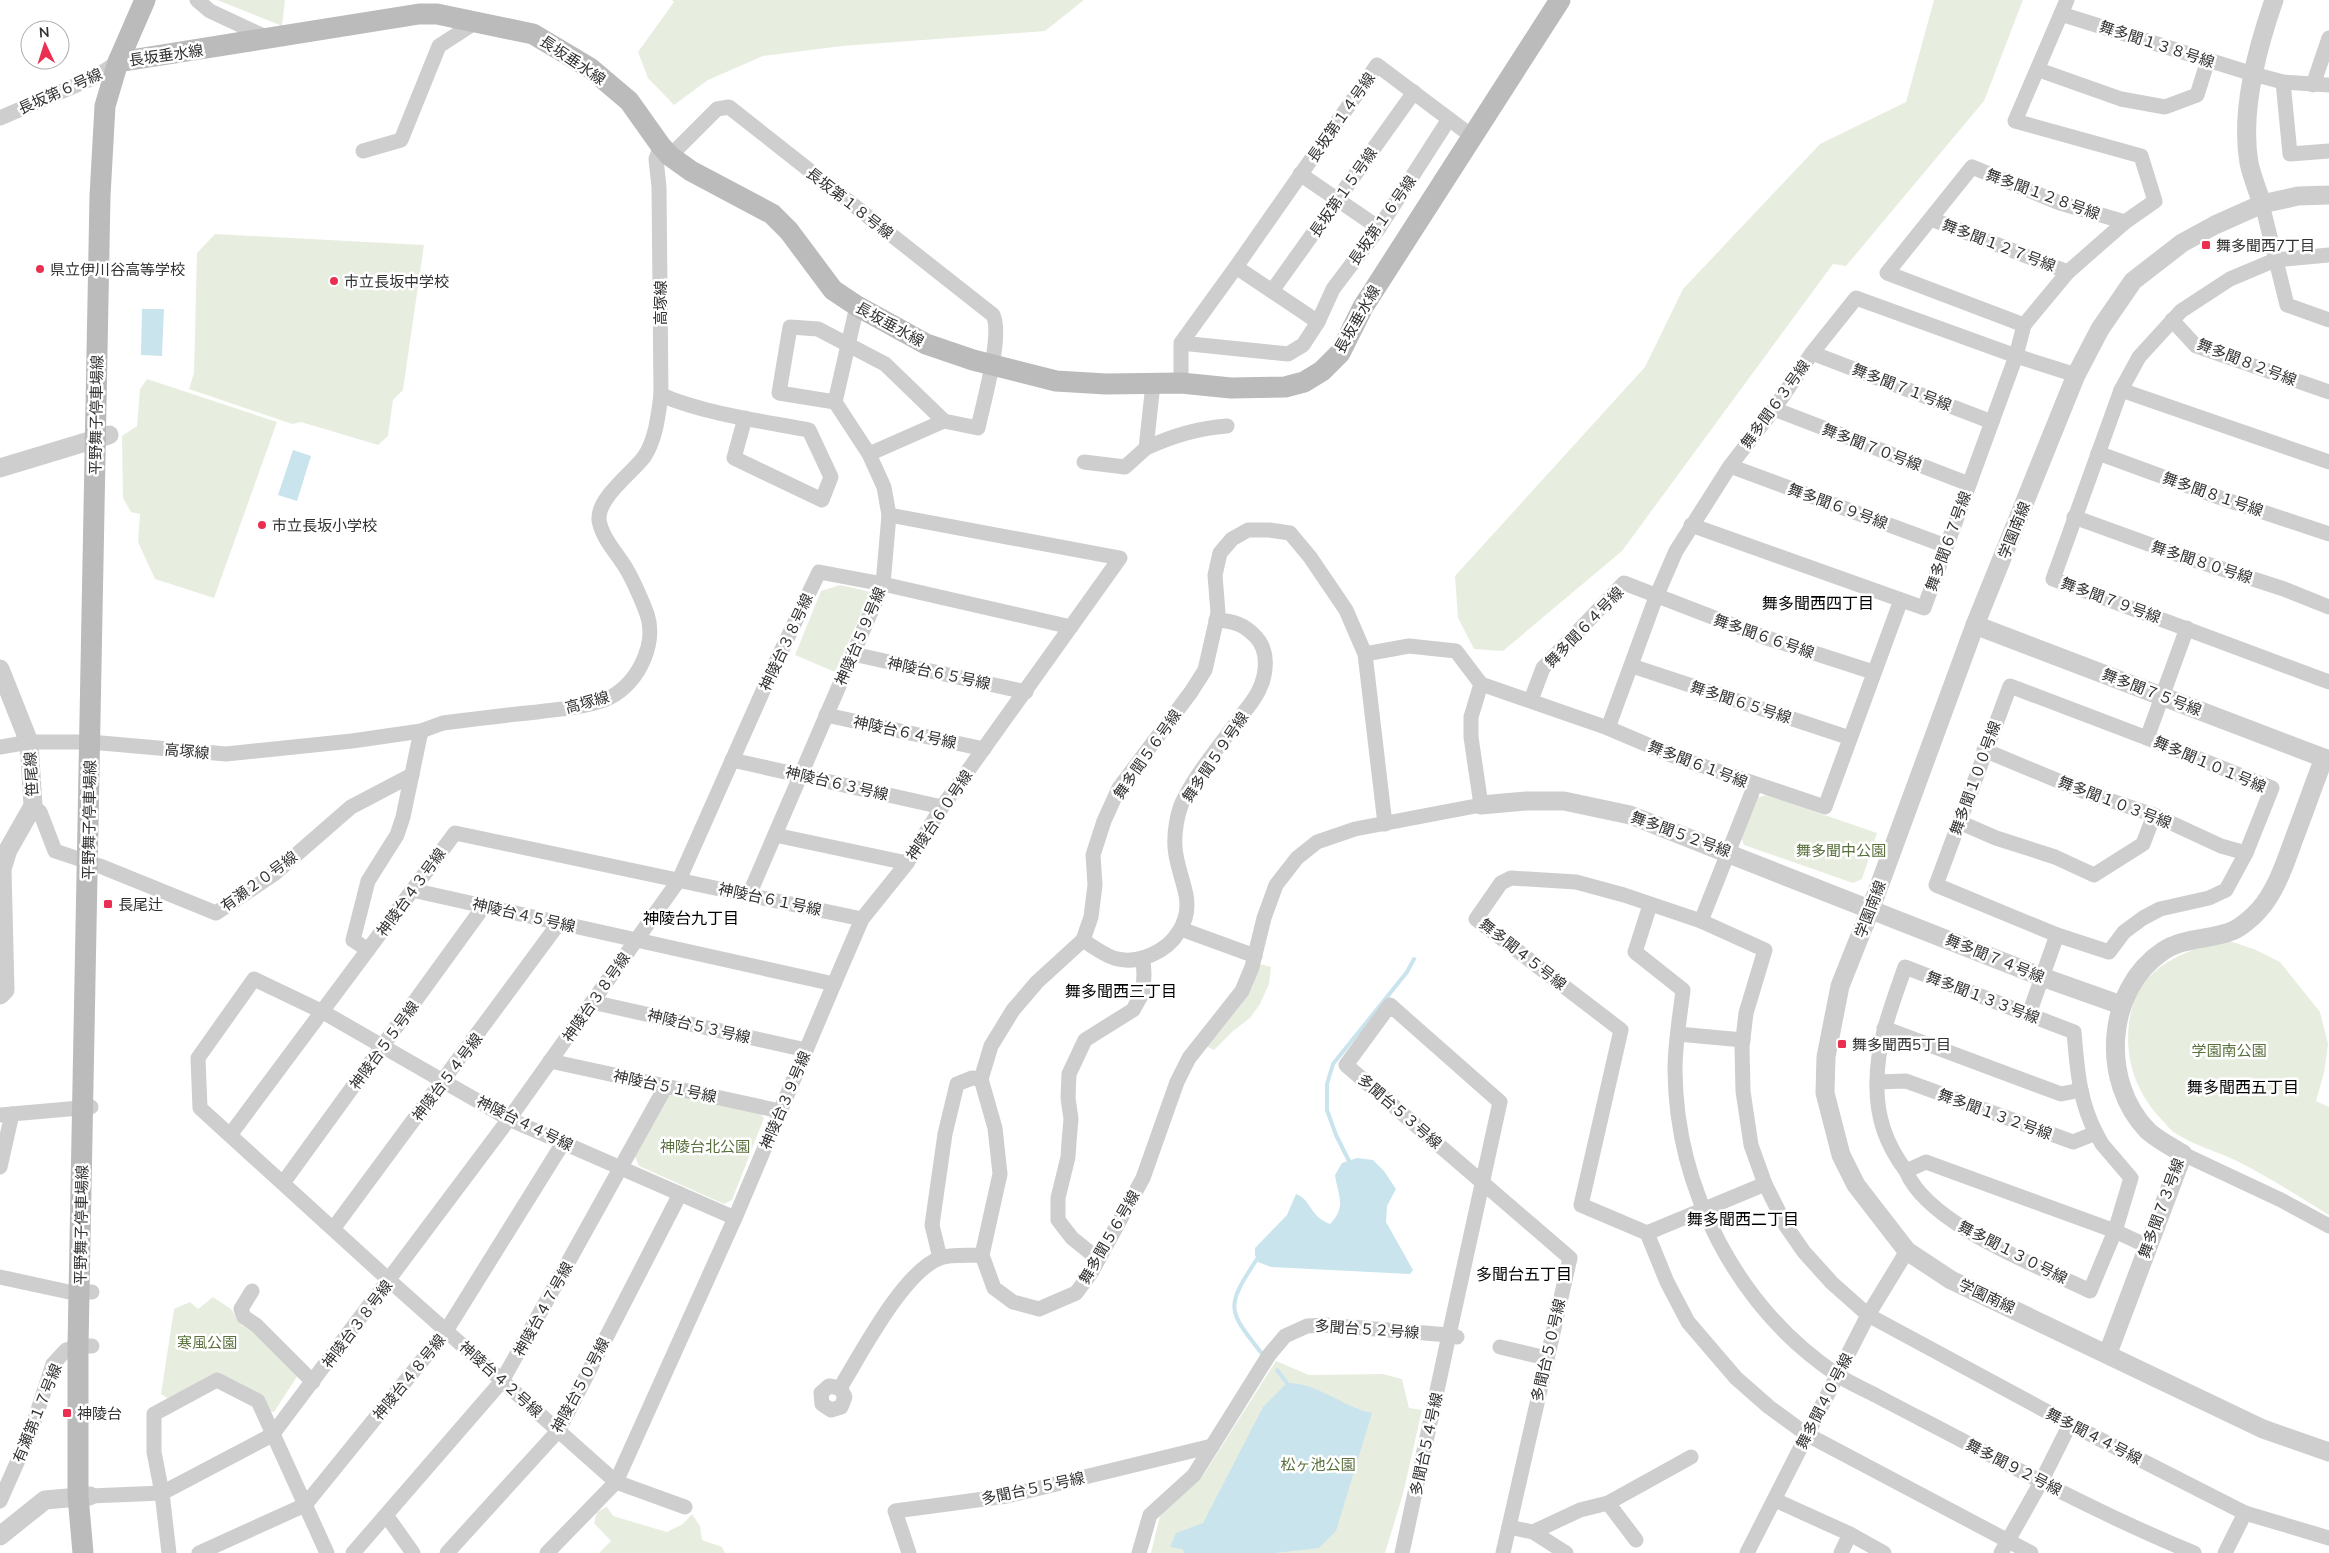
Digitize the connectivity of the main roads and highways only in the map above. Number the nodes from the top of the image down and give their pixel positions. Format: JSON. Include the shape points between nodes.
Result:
{"nodes":[{"id":1,"x":145,"y":0,"type":"edge"},
{"id":2,"x":1560,"y":0,"type":"edge"},
{"id":3,"x":118,"y":62,"type":"junction"},
{"id":4,"x":84,"y":1496,"type":"junction"},
{"id":5,"x":83,"y":1553,"type":"edge"},
{"id":6,"x":95,"y":1553,"type":"edge"}],
"edges":[{"from":1,"to":3,"type":"main road","name":"平野舞子停車場線"},
{"from":2,"to":3,"type":"main road","name":"長坂垂水線","via":[[1363,307],[1340,353],[1322,371],[1304,382],[1285,387],[1056,381],[926,344],[833,290],[789,231],[772,214],[691,172],[666,151],[629,101],[590,68],[533,34],[437,14],[419,14]]},
{"from":3,"to":4,"type":"main road","name":"平野舞子停車場線","via":[[110,87],[112,196],[102,438],[88,1108]]},
{"from":4,"to":5,"type":"main road","name":"平野舞子停車場線"},
{"from":4,"to":6,"type":"main road","name":"平野舞子停車場線"}]}
